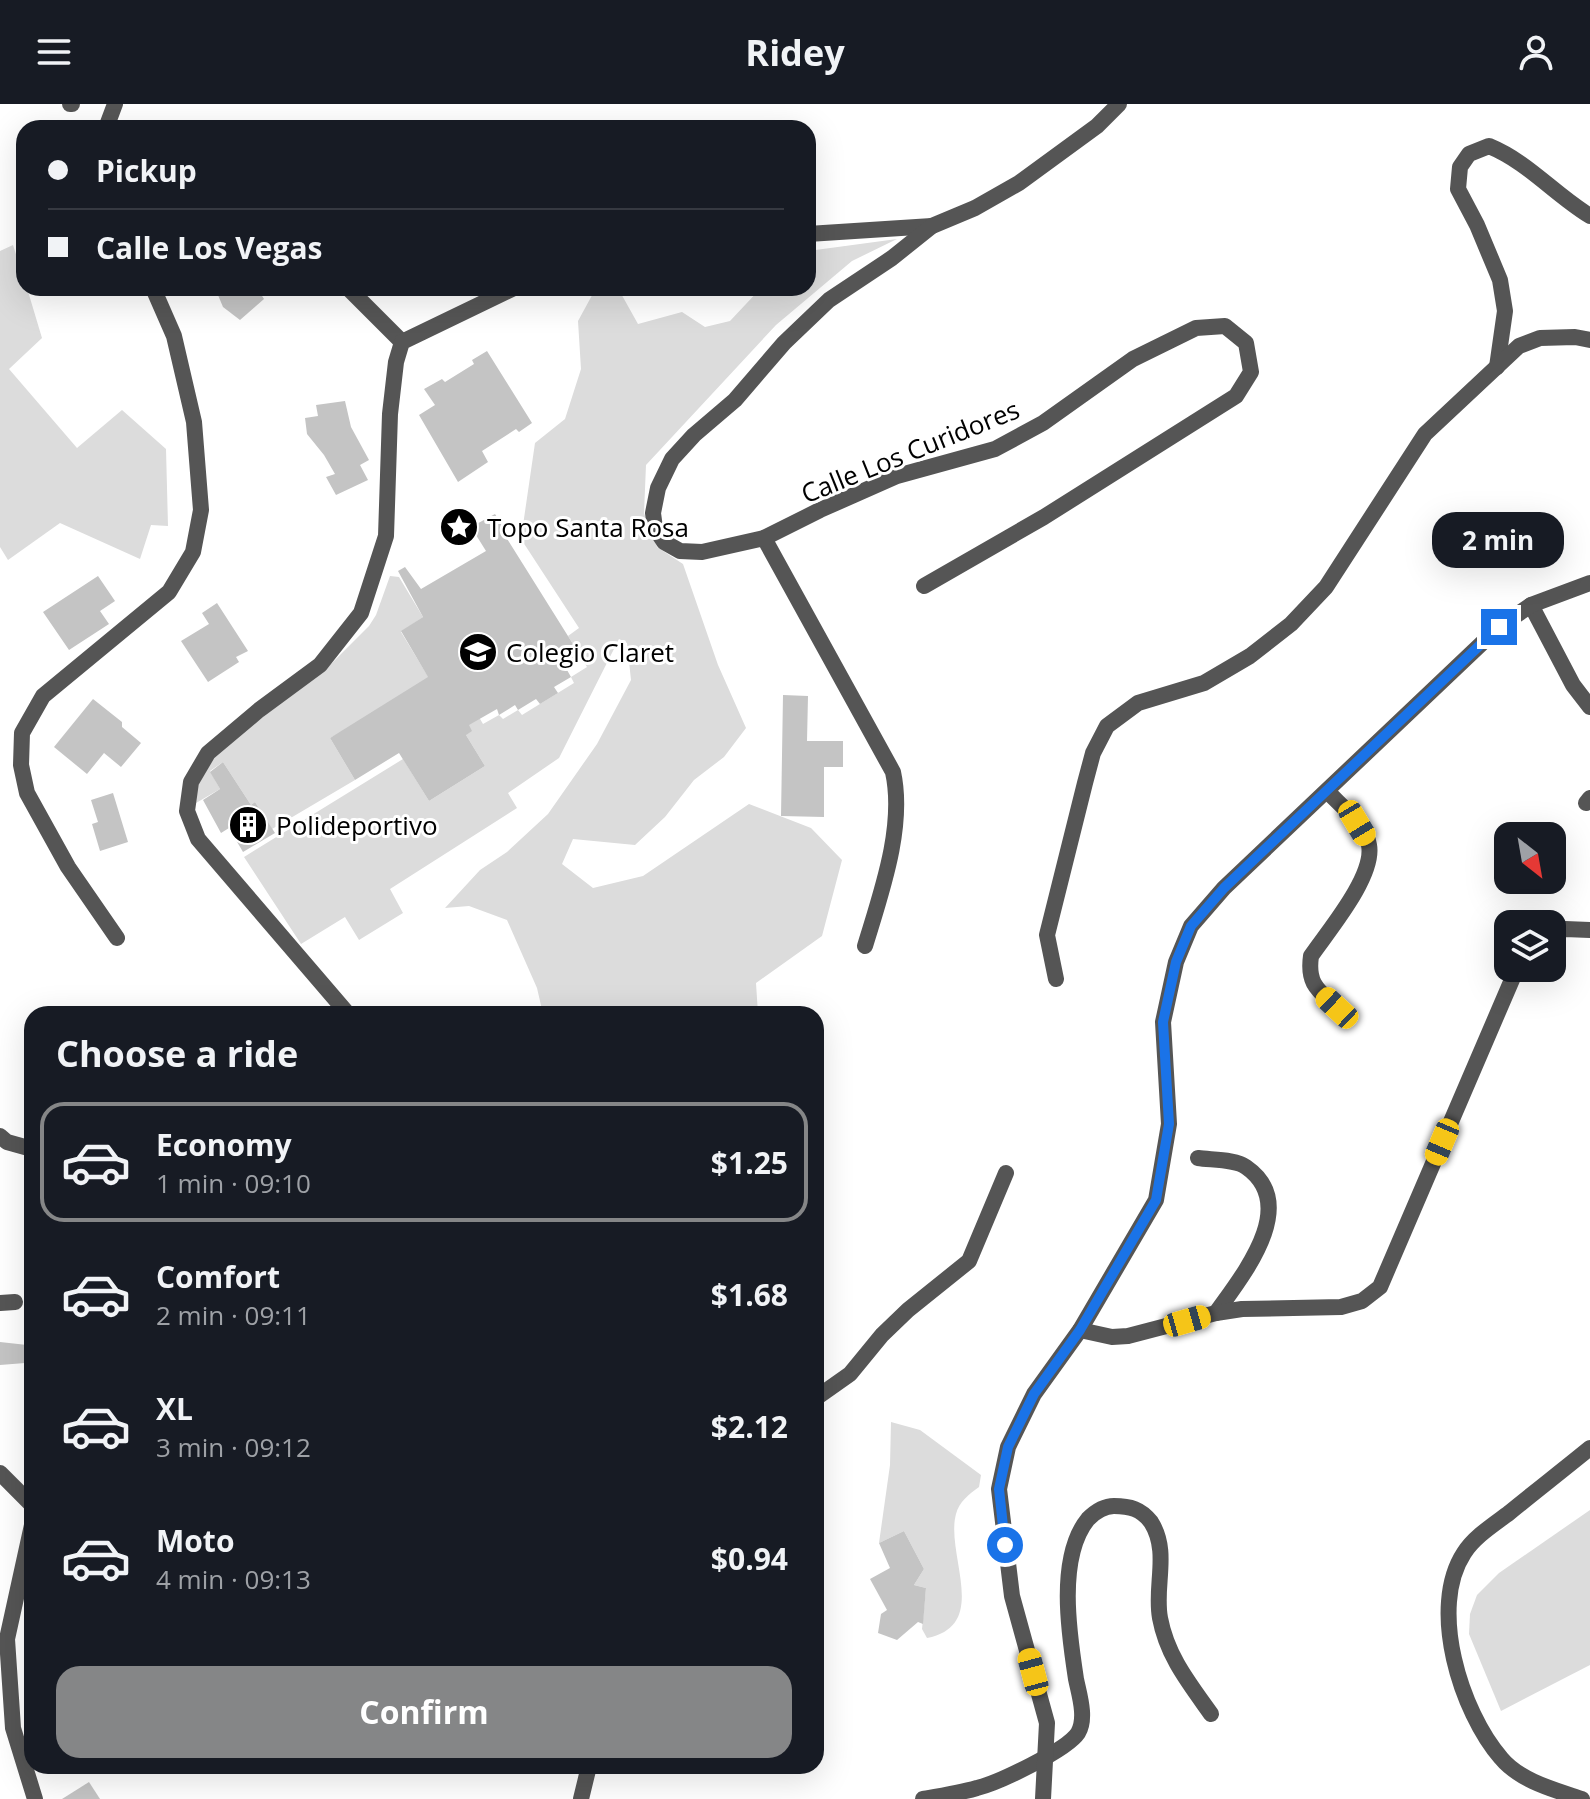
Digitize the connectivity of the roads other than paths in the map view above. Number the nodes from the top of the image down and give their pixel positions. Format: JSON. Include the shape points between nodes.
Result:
{"nodes":[{"id":1,"x":1119,"y":104,"type":"edge"},
{"id":2,"x":1590,"y":216,"type":"edge"},
{"id":3,"x":932,"y":226,"type":"junction"},
{"id":4,"x":816,"y":233,"type":"edge"},
{"id":5,"x":156,"y":296,"type":"edge"},
{"id":6,"x":356,"y":296,"type":"edge"},
{"id":7,"x":497,"y":296,"type":"edge"},
{"id":8,"x":1590,"y":340,"type":"edge"},
{"id":9,"x":402,"y":342,"type":"junction"},
{"id":10,"x":1497,"y":367,"type":"junction"},
{"id":11,"x":764,"y":538,"type":"junction"},
{"id":12,"x":1590,"y":583,"type":"edge"},
{"id":13,"x":924,"y":586,"type":"dead end"},
{"id":14,"x":1531,"y":605,"type":"junction"},
{"id":15,"x":1590,"y":707,"type":"edge"},
{"id":16,"x":1327,"y":791,"type":"junction"},
{"id":17,"x":1566,"y":929,"type":"edge"},
{"id":18,"x":1590,"y":930,"type":"edge"},
{"id":19,"x":117,"y":938,"type":"dead end"},
{"id":20,"x":865,"y":946,"type":"dead end"},
{"id":21,"x":1056,"y":979,"type":"dead end"},
{"id":22,"x":1511,"y":982,"type":"edge"},
{"id":23,"x":341,"y":1006,"type":"edge"},
{"id":24,"x":1337,"y":1008,"type":"dead end"},
{"id":25,"x":0,"y":1136,"type":"edge"},
{"id":26,"x":24,"y":1147,"type":"edge"},
{"id":27,"x":1198,"y":1158,"type":"dead end"},
{"id":28,"x":1006,"y":1173,"type":"dead end"},
{"id":29,"x":1216,"y":1313,"type":"junction"},
{"id":30,"x":1080,"y":1330,"type":"junction"},
{"id":31,"x":824,"y":1392,"type":"edge"},
{"id":32,"x":1590,"y":1448,"type":"edge"},
{"id":33,"x":0,"y":1473,"type":"edge"},
{"id":34,"x":24,"y":1497,"type":"edge"},
{"id":35,"x":24,"y":1561,"type":"edge"},
{"id":36,"x":1211,"y":1714,"type":"dead end"},
{"id":37,"x":1043,"y":1759,"type":"junction"},
{"id":38,"x":24,"y":1764,"type":"edge"},
{"id":39,"x":27,"y":1774,"type":"edge"},
{"id":40,"x":587,"y":1774,"type":"edge"},
{"id":41,"x":35,"y":1799,"type":"edge"},
{"id":42,"x":581,"y":1799,"type":"edge"},
{"id":43,"x":923,"y":1799,"type":"edge"},
{"id":44,"x":1043,"y":1799,"type":"edge"},
{"id":45,"x":1582,"y":1799,"type":"edge"}],
"edges":[{"from":1,"to":3,"type":"street","name":"Calle Los Curidores","via":[[1019,183]]},
{"from":2,"to":10,"type":"street","via":[[1529,168],[1489,146],[1469,154],[1460,167],[1458,189],[1500,280],[1505,311]]},
{"from":3,"to":4,"type":"street"},
{"from":3,"to":11,"type":"street","name":"Calle Los Curidores","via":[[829,300],[672,459],[653,513],[664,542],[680,551],[702,552]]},
{"from":5,"to":19,"type":"street","via":[[174,336],[194,422],[201,510],[193,552],[169,592],[43,696],[22,733],[27,793],[68,867]]},
{"from":6,"to":9,"type":"street"},
{"from":7,"to":9,"type":"street"},
{"from":8,"to":10,"type":"street","via":[[1540,338],[1519,346]]},
{"from":9,"to":23,"type":"street","via":[[390,414],[386,536],[361,613],[320,665],[208,753],[191,782],[187,811],[198,839]]},
{"from":10,"to":21,"type":"street","via":[[1425,434],[1326,587],[1291,624],[1204,683],[1138,703],[1107,726],[1093,753],[1047,935]]},
{"from":11,"to":13,"type":"street","name":"Calle Los Curidores","via":[[897,476],[995,449],[1043,423],[1133,359],[1196,328],[1225,326],[1246,343],[1251,372],[1236,396]]},
{"from":11,"to":20,"type":"street","via":[[893,772],[896,802],[889,867]]},
{"from":12,"to":14,"type":"street"},
{"from":14,"to":15,"type":"street"},
{"from":14,"to":16,"type":"street","via":[[1499,627]]},
{"from":16,"to":24,"type":"street","via":[[1369,844],[1365,875],[1311,956],[1314,987]]},
{"from":16,"to":30,"type":"street","via":[[1191,926],[1176,962],[1163,1022],[1169,1124],[1156,1200]]},
{"from":17,"to":18,"type":"street"},
{"from":22,"to":29,"type":"street","via":[[1380,1287],[1362,1301],[1341,1307]]},
{"from":25,"to":26,"type":"street"},
{"from":27,"to":29,"type":"street","via":[[1245,1165],[1264,1186],[1269,1213],[1257,1255]]},
{"from":28,"to":31,"type":"street","via":[[969,1261],[908,1310],[850,1374]]},
{"from":29,"to":30,"type":"street","via":[[1128,1336]]},
{"from":30,"to":37,"type":"street","via":[[1034,1394],[1008,1447],[999,1489],[1012,1596],[1047,1723]]},
{"from":32,"to":45,"type":"street","via":[[1465,1551],[1452,1575],[1448,1628],[1456,1674],[1501,1759],[1537,1783]]},
{"from":33,"to":34,"type":"street"},
{"from":35,"to":38,"type":"street","via":[[7,1639],[13,1728]]},
{"from":36,"to":37,"type":"street","via":[[1176,1666],[1165,1638],[1159,1614],[1161,1558],[1152,1525],[1142,1511],[1109,1506],[1079,1530],[1068,1576],[1070,1637],[1082,1716],[1078,1733]]},
{"from":37,"to":43,"type":"street","via":[[981,1787]]},
{"from":37,"to":44,"type":"street"},
{"from":39,"to":41,"type":"street"},
{"from":40,"to":42,"type":"street"}]}
